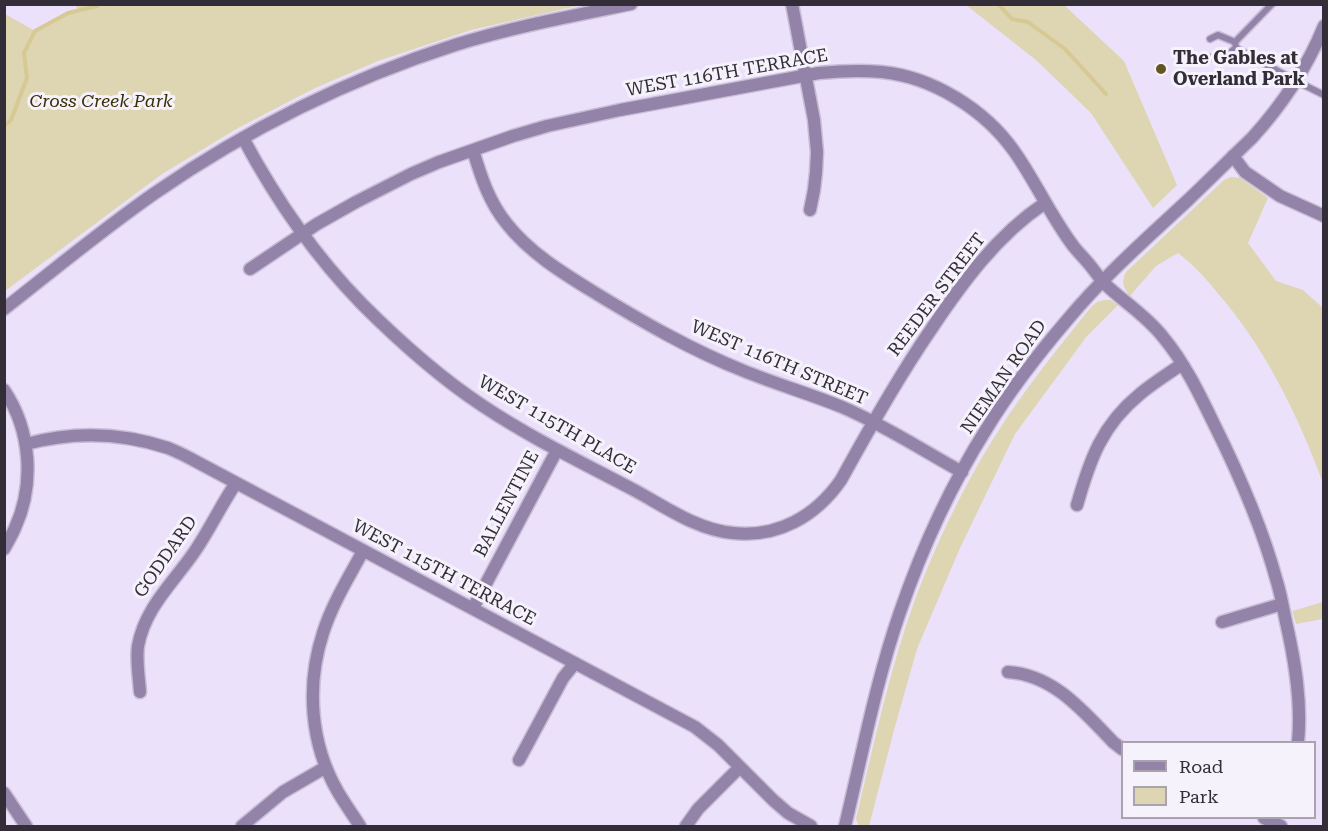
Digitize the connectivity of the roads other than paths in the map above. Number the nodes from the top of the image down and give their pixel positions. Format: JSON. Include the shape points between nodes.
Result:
{"nodes":[{"id":1,"x":631,"y":4,"type":"edge"},
{"id":2,"x":792,"y":4,"type":"edge"},
{"id":3,"x":1272,"y":4,"type":"edge"},
{"id":4,"x":1323,"y":26,"type":"edge"},
{"id":5,"x":1210,"y":39,"type":"dead end"},
{"id":6,"x":1235,"y":45,"type":"junction"},
{"id":7,"x":1210,"y":57,"type":"dead end"},
{"id":8,"x":805,"y":75,"type":"junction"},
{"id":9,"x":1296,"y":81,"type":"junction"},
{"id":10,"x":1323,"y":95,"type":"edge"},
{"id":11,"x":243,"y":138,"type":"junction"},
{"id":12,"x":473,"y":150,"type":"junction"},
{"id":13,"x":1233,"y":156,"type":"junction"},
{"id":14,"x":1045,"y":203,"type":"junction"},
{"id":15,"x":810,"y":210,"type":"dead end"},
{"id":16,"x":1323,"y":216,"type":"edge"},
{"id":17,"x":303,"y":233,"type":"junction"},
{"id":18,"x":250,"y":269,"type":"dead end"},
{"id":19,"x":1102,"y":281,"type":"junction"},
{"id":20,"x":4,"y":309,"type":"edge"},
{"id":21,"x":1182,"y":364,"type":"junction"},
{"id":22,"x":4,"y":390,"type":"edge"},
{"id":23,"x":873,"y":422,"type":"junction"},
{"id":24,"x":26,"y":444,"type":"junction"},
{"id":25,"x":557,"y":450,"type":"junction"},
{"id":26,"x":962,"y":472,"type":"junction"},
{"id":27,"x":236,"y":483,"type":"junction"},
{"id":28,"x":1077,"y":505,"type":"dead end"},
{"id":29,"x":4,"y":549,"type":"edge"},
{"id":30,"x":363,"y":551,"type":"junction"},
{"id":31,"x":1282,"y":604,"type":"junction"},
{"id":32,"x":473,"y":608,"type":"junction"},
{"id":33,"x":1222,"y":621,"type":"dead end"},
{"id":34,"x":575,"y":663,"type":"junction"},
{"id":35,"x":1008,"y":672,"type":"dead end"},
{"id":36,"x":140,"y":692,"type":"dead end"},
{"id":37,"x":1298,"y":741,"type":"edge"},
{"id":38,"x":1121,"y":747,"type":"edge"},
{"id":39,"x":519,"y":760,"type":"dead end"},
{"id":40,"x":326,"y":767,"type":"junction"},
{"id":41,"x":739,"y":768,"type":"junction"},
{"id":42,"x":4,"y":793,"type":"edge"},
{"id":43,"x":26,"y":826,"type":"edge"},
{"id":44,"x":242,"y":826,"type":"edge"},
{"id":45,"x":360,"y":826,"type":"edge"},
{"id":46,"x":686,"y":826,"type":"edge"},
{"id":47,"x":811,"y":826,"type":"edge"},
{"id":48,"x":845,"y":826,"type":"edge"}],
"edges":[{"from":1,"to":11,"type":"street","via":[[454,45],[334,92]]},
{"from":2,"to":8,"type":"street"},
{"from":3,"to":6,"type":"lane"},
{"from":4,"to":9,"type":"street","name":"NIEMAN ROAD"},
{"from":5,"to":6,"type":"lane","via":[[1218,35]]},
{"from":6,"to":7,"type":"lane","via":[[1218,60]]},
{"from":6,"to":9,"type":"lane"},
{"from":8,"to":12,"type":"street","name":"WEST 116TH TERRACE","via":[[558,124]]},
{"from":8,"to":14,"type":"street","name":"WEST 116TH TERRACE","via":[[848,70],[884,72],[942,90],[993,126],[1013,149]]},
{"from":8,"to":15,"type":"street","via":[[817,152]]},
{"from":9,"to":10,"type":"lane"},
{"from":9,"to":13,"type":"street","name":"NIEMAN ROAD","via":[[1268,121]]},
{"from":11,"to":17,"type":"street","name":"WEST 115TH PLACE"},
{"from":11,"to":20,"type":"street","via":[[108,226]]},
{"from":12,"to":17,"type":"street","name":"WEST 116TH TERRACE","via":[[411,174]]},
{"from":12,"to":23,"type":"street","name":"WEST 116TH STREET","via":[[481,177],[506,223],[524,243],[569,277],[688,346]]},
{"from":13,"to":16,"type":"street","via":[[1245,172],[1280,196]]},
{"from":13,"to":19,"type":"street","name":"NIEMAN ROAD"},
{"from":14,"to":19,"type":"street","name":"WEST 116TH TERRACE"},
{"from":14,"to":23,"type":"street","name":"REEDER STREET","via":[[1027,215],[975,268],[908,363]]},
{"from":17,"to":18,"type":"street","name":"WEST 116TH TERRACE"},
{"from":17,"to":25,"type":"street","name":"WEST 115TH PLACE","via":[[362,303],[417,356],[483,406]]},
{"from":19,"to":21,"type":"street","name":"WEST 116TH TERRACE","via":[[1163,336]]},
{"from":19,"to":26,"type":"street","name":"NIEMAN ROAD","via":[[1021,378]]},
{"from":21,"to":28,"type":"street","via":[[1140,394],[1101,438]]},
{"from":21,"to":31,"type":"street","name":"WEST 116TH TERRACE","via":[[1247,493]]},
{"from":22,"to":24,"type":"street"},
{"from":23,"to":25,"type":"street","name":"WEST 115TH PLACE","via":[[841,480],[818,507],[781,528],[754,534],[699,525]]},
{"from":23,"to":26,"type":"street","name":"WEST 116TH STREET"},
{"from":24,"to":27,"type":"street","name":"WEST 115TH TERRACE","via":[[78,434],[138,440],[169,449]]},
{"from":24,"to":29,"type":"street","via":[[28,478],[24,502]]},
{"from":25,"to":32,"type":"street","name":"BALLENTINE"},
{"from":26,"to":48,"type":"street","name":"NIEMAN ROAD","via":[[900,612],[882,669]]},
{"from":27,"to":30,"type":"street","name":"WEST 115TH TERRACE"},
{"from":27,"to":36,"type":"street","name":"GODDARD","via":[[207,533],[146,619],[138,645]]},
{"from":30,"to":32,"type":"street","name":"WEST 115TH TERRACE"},
{"from":30,"to":40,"type":"street","via":[[333,608],[316,661],[314,722]]},
{"from":31,"to":33,"type":"street"},
{"from":31,"to":37,"type":"street","name":"WEST 116TH TERRACE","via":[[1295,660]]},
{"from":32,"to":34,"type":"street","name":"WEST 115TH TERRACE"},
{"from":34,"to":39,"type":"street"},
{"from":34,"to":41,"type":"street","name":"WEST 115TH TERRACE","via":[[695,727]]},
{"from":35,"to":38,"type":"street","via":[[1046,682],[1064,694]]},
{"from":40,"to":44,"type":"street","via":[[283,792]]},
{"from":40,"to":45,"type":"street"},
{"from":41,"to":46,"type":"street"},
{"from":41,"to":47,"type":"street","name":"WEST 115TH TERRACE","via":[[788,813]]},
{"from":42,"to":43,"type":"street"}]}
